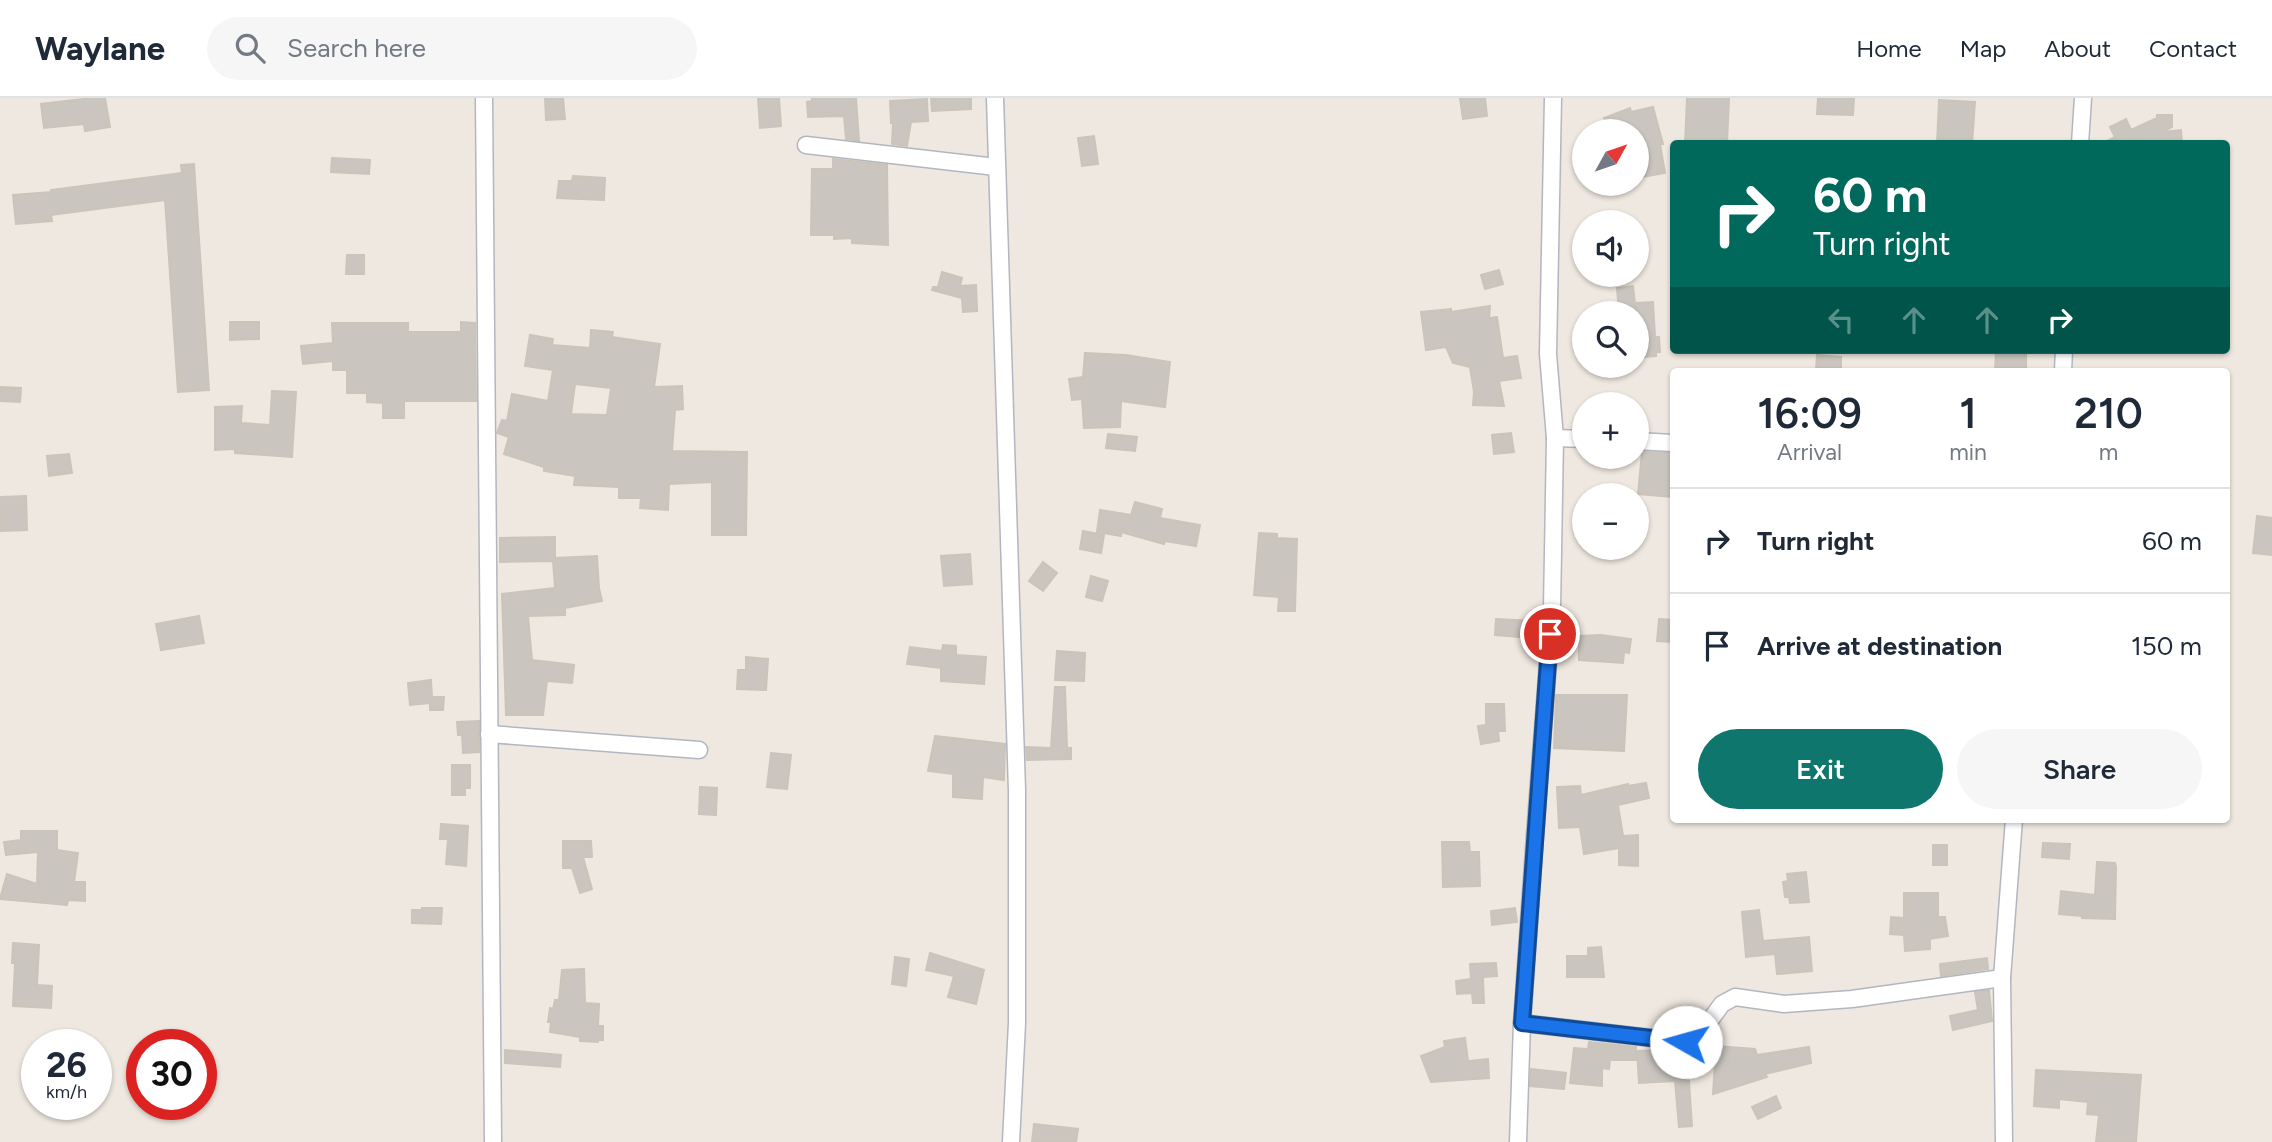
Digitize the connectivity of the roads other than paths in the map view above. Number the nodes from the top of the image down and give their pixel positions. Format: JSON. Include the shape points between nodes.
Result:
{"nodes":[{"id":1,"x":484,"y":98,"type":"edge"},
{"id":2,"x":995,"y":98,"type":"edge"},
{"id":3,"x":1553,"y":98,"type":"edge"},
{"id":4,"x":2083,"y":98,"type":"edge"},
{"id":5,"x":2080,"y":140,"type":"edge"},
{"id":6,"x":806,"y":145,"type":"dead end"},
{"id":7,"x":996,"y":167,"type":"junction"},
{"id":8,"x":1555,"y":438,"type":"junction"},
{"id":9,"x":1572,"y":439,"type":"edge"},
{"id":10,"x":1649,"y":442,"type":"edge"},
{"id":11,"x":1670,"y":443,"type":"edge"},
{"id":12,"x":489,"y":734,"type":"junction"},
{"id":13,"x":699,"y":750,"type":"dead end"},
{"id":14,"x":2014,"y":823,"type":"edge"},
{"id":15,"x":2002,"y":978,"type":"junction"},
{"id":16,"x":1522,"y":1023,"type":"junction"},
{"id":17,"x":493,"y":1142,"type":"edge"},
{"id":18,"x":1011,"y":1142,"type":"edge"},
{"id":19,"x":1518,"y":1142,"type":"edge"},
{"id":20,"x":2004,"y":1142,"type":"edge"}],
"edges":[{"from":1,"to":12,"type":"street"},
{"from":2,"to":7,"type":"street"},
{"from":3,"to":8,"type":"street","via":[[1548,354]]},
{"from":4,"to":5,"type":"street"},
{"from":6,"to":7,"type":"street"},
{"from":7,"to":18,"type":"street","via":[[1017,791],[1017,1023]]},
{"from":8,"to":9,"type":"street"},
{"from":8,"to":16,"type":"street","via":[[1552,609]]},
{"from":10,"to":11,"type":"street"},
{"from":12,"to":13,"type":"street"},
{"from":12,"to":17,"type":"street"},
{"from":14,"to":15,"type":"street"},
{"from":15,"to":16,"type":"street","via":[[1784,1004],[1735,997],[1722,1004],[1700,1034],[1686,1042]]},
{"from":15,"to":20,"type":"street"},
{"from":16,"to":19,"type":"street"}]}
